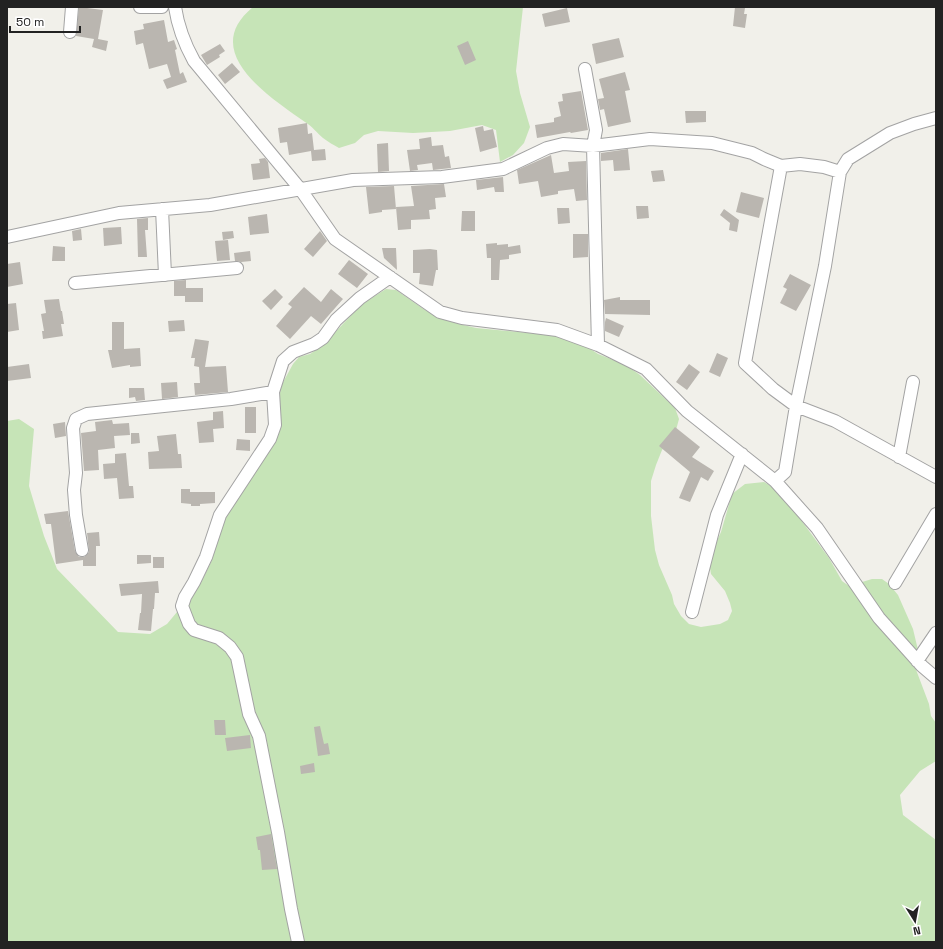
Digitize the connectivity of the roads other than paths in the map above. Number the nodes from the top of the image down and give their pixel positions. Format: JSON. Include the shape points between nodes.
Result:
{"nodes":[{"id":1,"x":72,"y":7,"type":"edge"},
{"id":2,"x":140,"y":7,"type":"edge"},
{"id":3,"x":162,"y":7,"type":"edge"},
{"id":4,"x":175,"y":7,"type":"edge"},
{"id":5,"x":70,"y":32,"type":"dead end"},
{"id":6,"x":585,"y":69,"type":"dead end"},
{"id":7,"x":936,"y":118,"type":"edge"},
{"id":8,"x":593,"y":146,"type":"junction"},
{"id":9,"x":781,"y":166,"type":"junction"},
{"id":10,"x":840,"y":172,"type":"junction"},
{"id":11,"x":301,"y":190,"type":"junction"},
{"id":12,"x":162,"y":209,"type":"junction"},
{"id":13,"x":7,"y":237,"type":"edge"},
{"id":14,"x":237,"y":268,"type":"dead end"},
{"id":15,"x":165,"y":275,"type":"junction"},
{"id":16,"x":390,"y":277,"type":"junction"},
{"id":17,"x":75,"y":283,"type":"dead end"},
{"id":18,"x":598,"y":345,"type":"junction"},
{"id":19,"x":913,"y":382,"type":"dead end"},
{"id":20,"x":273,"y":392,"type":"junction"},
{"id":21,"x":796,"y":406,"type":"junction"},
{"id":22,"x":742,"y":454,"type":"junction"},
{"id":23,"x":899,"y":457,"type":"junction"},
{"id":24,"x":936,"y":478,"type":"edge"},
{"id":25,"x":775,"y":481,"type":"junction"},
{"id":26,"x":936,"y":514,"type":"edge"},
{"id":27,"x":82,"y":550,"type":"dead end"},
{"id":28,"x":895,"y":583,"type":"dead end"},
{"id":29,"x":692,"y":612,"type":"dead end"},
{"id":30,"x":936,"y":633,"type":"edge"},
{"id":31,"x":917,"y":661,"type":"junction"},
{"id":32,"x":936,"y":678,"type":"edge"},
{"id":33,"x":298,"y":942,"type":"edge"}],
"edges":[{"from":1,"to":5,"type":"street"},
{"from":2,"to":3,"type":"street"},
{"from":4,"to":11,"type":"street","via":[[184,42],[194,61]]},
{"from":6,"to":8,"type":"street","via":[[596,130]]},
{"from":7,"to":10,"type":"street","via":[[890,132],[848,159]]},
{"from":8,"to":9,"type":"street","via":[[650,139],[712,143],[752,153]]},
{"from":8,"to":11,"type":"street","via":[[563,144],[547,148],[502,169],[442,177],[353,180]]},
{"from":8,"to":18,"type":"street"},
{"from":9,"to":10,"type":"street","via":[[800,164]]},
{"from":9,"to":21,"type":"street","via":[[745,363]]},
{"from":10,"to":21,"type":"street","via":[[825,266]]},
{"from":11,"to":12,"type":"street","via":[[210,205]]},
{"from":11,"to":16,"type":"street","via":[[335,239]]},
{"from":12,"to":13,"type":"street","via":[[119,213]]},
{"from":12,"to":15,"type":"street"},
{"from":14,"to":15,"type":"street"},
{"from":15,"to":17,"type":"street"},
{"from":16,"to":18,"type":"street","via":[[440,312],[462,318],[557,330]]},
{"from":16,"to":20,"type":"street","via":[[360,298],[336,320],[323,338],[293,352],[283,361]]},
{"from":18,"to":22,"type":"street","via":[[646,369],[687,411]]},
{"from":19,"to":23,"type":"street"},
{"from":20,"to":27,"type":"street","via":[[231,400],[87,414],[76,419],[73,428],[76,473],[74,490]]},
{"from":20,"to":33,"type":"street","via":[[275,425],[270,439],[220,515],[206,557],[182,606],[194,630],[219,638],[230,646],[237,657],[249,714],[259,736]]},
{"from":21,"to":23,"type":"street","via":[[835,421]]},
{"from":21,"to":25,"type":"street","via":[[785,472]]},
{"from":22,"to":25,"type":"street"},
{"from":22,"to":29,"type":"street","via":[[717,515]]},
{"from":23,"to":24,"type":"street"},
{"from":25,"to":31,"type":"street","via":[[817,528],[879,618]]},
{"from":26,"to":28,"type":"street"},
{"from":30,"to":31,"type":"street"},
{"from":31,"to":32,"type":"street"}]}
